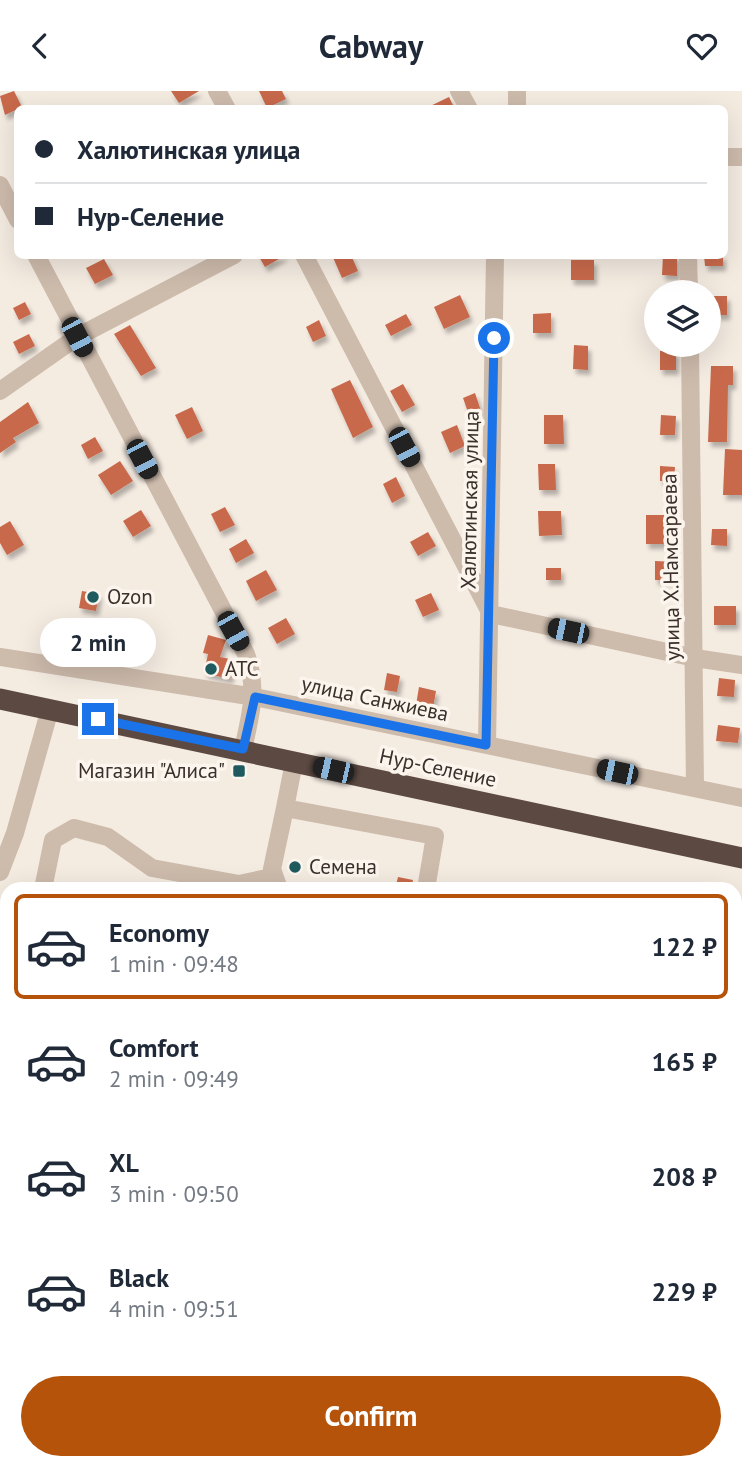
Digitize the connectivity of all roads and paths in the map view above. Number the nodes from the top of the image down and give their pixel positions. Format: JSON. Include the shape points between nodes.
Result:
{"nodes":[{"id":1,"x":0,"y":185,"type":"edge"},
{"id":2,"x":14,"y":212,"type":"edge"},
{"id":3,"x":38,"y":259,"type":"edge"},
{"id":4,"x":226,"y":259,"type":"edge"},
{"id":5,"x":306,"y":259,"type":"edge"},
{"id":6,"x":495,"y":259,"type":"edge"},
{"id":7,"x":688,"y":259,"type":"edge"},
{"id":8,"x":689,"y":280,"type":"edge"},
{"id":9,"x":77,"y":337,"type":"junction"},
{"id":10,"x":690,"y":357,"type":"edge"},
{"id":11,"x":0,"y":391,"type":"edge"},
{"id":12,"x":491,"y":614,"type":"junction"},
{"id":13,"x":0,"y":657,"type":"edge"},
{"id":14,"x":695,"y":658,"type":"junction"},
{"id":15,"x":742,"y":665,"type":"edge"},
{"id":16,"x":255,"y":697,"type":"junction"},
{"id":17,"x":0,"y":698,"type":"edge"},
{"id":18,"x":50,"y":709,"type":"junction"},
{"id":19,"x":486,"y":745,"type":"junction"},
{"id":20,"x":243,"y":749,"type":"junction"},
{"id":21,"x":294,"y":762,"type":"junction"},
{"id":22,"x":695,"y":788,"type":"junction"},
{"id":23,"x":742,"y":798,"type":"edge"},
{"id":24,"x":285,"y":808,"type":"junction"},
{"id":25,"x":742,"y":857,"type":"edge"},
{"id":26,"x":0,"y":872,"type":"edge"},
{"id":27,"x":44,"y":882,"type":"edge"},
{"id":28,"x":228,"y":882,"type":"edge"},
{"id":29,"x":275,"y":882,"type":"edge"},
{"id":30,"x":427,"y":882,"type":"edge"}],
"edges":[{"from":1,"to":2,"type":"street"},
{"from":3,"to":9,"type":"street"},
{"from":4,"to":9,"type":"street"},
{"from":5,"to":12,"type":"street"},
{"from":6,"to":12,"type":"street","name":"Халютинская улица"},
{"from":7,"to":8,"type":"street"},
{"from":9,"to":11,"type":"street"},
{"from":9,"to":16,"type":"street","via":[[246,654]]},
{"from":10,"to":14,"type":"street","name":"улица Х.Намсараева"},
{"from":12,"to":14,"type":"street"},
{"from":12,"to":19,"type":"street","name":"Халютинская улица"},
{"from":13,"to":16,"type":"street","name":"улица Санжиева"},
{"from":14,"to":15,"type":"street"},
{"from":14,"to":22,"type":"street","name":"улица Х.Намсараева"},
{"from":16,"to":19,"type":"street","name":"улица Санжиева"},
{"from":16,"to":20,"type":"street"},
{"from":17,"to":18,"type":"highway","name":"Нур-Селение"},
{"from":18,"to":20,"type":"highway","name":"Нур-Селение"},
{"from":18,"to":26,"type":"street"},
{"from":19,"to":22,"type":"street","name":"улица Санжиева"},
{"from":20,"to":21,"type":"highway","name":"Нур-Селение"},
{"from":21,"to":24,"type":"street"},
{"from":21,"to":25,"type":"highway","name":"Нур-Селение"},
{"from":22,"to":23,"type":"street","name":"улица Санжиева"},
{"from":24,"to":29,"type":"street"},
{"from":24,"to":30,"type":"street","via":[[435,836]]},
{"from":27,"to":28,"type":"street","via":[[53,840],[74,828],[108,837],[152,868]]}]}
